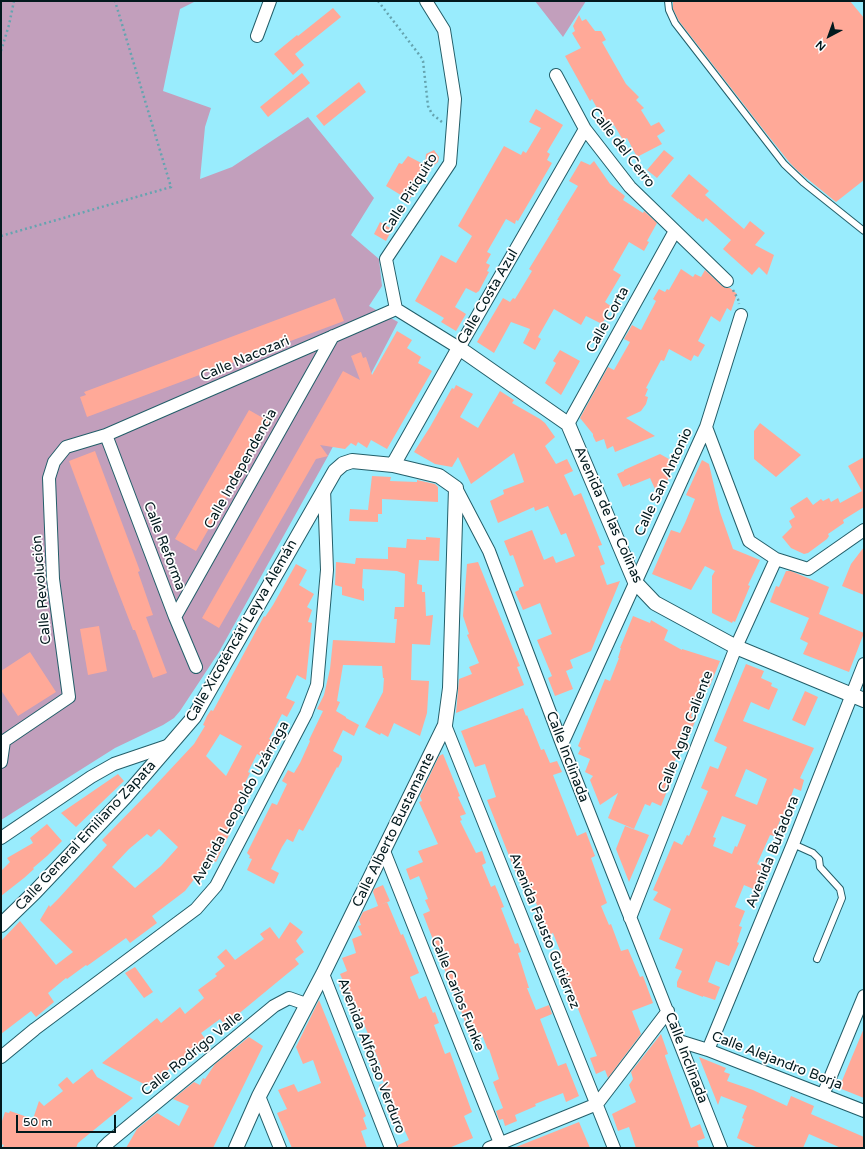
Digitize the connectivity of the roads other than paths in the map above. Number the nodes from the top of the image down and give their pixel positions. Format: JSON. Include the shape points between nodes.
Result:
{"nodes":[{"id":1,"x":270,"y":1,"type":"edge"},
{"id":2,"x":426,"y":1,"type":"edge"},
{"id":3,"x":668,"y":1,"type":"edge"},
{"id":4,"x":257,"y":36,"type":"dead end"},
{"id":5,"x":556,"y":75,"type":"dead end"},
{"id":6,"x":585,"y":129,"type":"junction"},
{"id":7,"x":675,"y":231,"type":"junction"},
{"id":8,"x":864,"y":231,"type":"edge"},
{"id":9,"x":727,"y":281,"type":"dead end"},
{"id":10,"x":396,"y":309,"type":"junction"},
{"id":11,"x":741,"y":315,"type":"dead end"},
{"id":12,"x":333,"y":336,"type":"junction"},
{"id":13,"x":459,"y":348,"type":"junction"},
{"id":14,"x":568,"y":424,"type":"junction"},
{"id":15,"x":706,"y":427,"type":"junction"},
{"id":16,"x":106,"y":435,"type":"junction"},
{"id":17,"x":393,"y":465,"type":"junction"},
{"id":18,"x":335,"y":471,"type":"joint"},
{"id":19,"x":456,"y":488,"type":"junction"},
{"id":20,"x":324,"y":489,"type":"junction"},
{"id":21,"x":864,"y":530,"type":"edge"},
{"id":22,"x":776,"y":559,"type":"junction"},
{"id":23,"x":635,"y":582,"type":"junction"},
{"id":24,"x":175,"y":617,"type":"junction"},
{"id":25,"x":736,"y":647,"type":"junction"},
{"id":26,"x":864,"y":664,"type":"edge"},
{"id":27,"x":196,"y":667,"type":"dead end"},
{"id":28,"x":858,"y":698,"type":"edge"},
{"id":29,"x":445,"y":725,"type":"junction"},
{"id":30,"x":2,"y":739,"type":"edge"},
{"id":31,"x":562,"y":744,"type":"junction"},
{"id":32,"x":170,"y":746,"type":"junction"},
{"id":33,"x":1,"y":762,"type":"edge"},
{"id":34,"x":1,"y":838,"type":"edge"},
{"id":35,"x":793,"y":844,"type":"junction"},
{"id":36,"x":384,"y":851,"type":"junction"},
{"id":37,"x":630,"y":918,"type":"junction"},
{"id":38,"x":1,"y":925,"type":"edge"},
{"id":39,"x":817,"y":959,"type":"dead end"},
{"id":40,"x":323,"y":974,"type":"junction"},
{"id":41,"x":864,"y":996,"type":"edge"},
{"id":42,"x":306,"y":1004,"type":"junction"},
{"id":43,"x":668,"y":1011,"type":"junction"},
{"id":44,"x":679,"y":1041,"type":"junction"},
{"id":45,"x":708,"y":1050,"type":"junction"},
{"id":46,"x":1,"y":1057,"type":"edge"},
{"id":47,"x":823,"y":1095,"type":"junction"},
{"id":48,"x":259,"y":1096,"type":"junction"},
{"id":49,"x":597,"y":1104,"type":"junction"},
{"id":50,"x":864,"y":1111,"type":"edge"},
{"id":51,"x":501,"y":1146,"type":"edge"},
{"id":52,"x":104,"y":1148,"type":"edge"},
{"id":53,"x":236,"y":1148,"type":"edge"},
{"id":54,"x":280,"y":1148,"type":"edge"},
{"id":55,"x":391,"y":1148,"type":"edge"},
{"id":56,"x":489,"y":1148,"type":"edge"},
{"id":57,"x":614,"y":1148,"type":"edge"},
{"id":58,"x":721,"y":1148,"type":"edge"}],
"edges":[{"from":1,"to":4,"type":"street"},
{"from":2,"to":10,"type":"street","name":"Calle Pitiquito","via":[[444,30],[455,99],[450,163],[386,259]]},
{"from":3,"to":8,"type":"lane","via":[[675,23],[764,141],[804,184]]},
{"from":5,"to":6,"type":"street","name":"Calle del Cerro"},
{"from":6,"to":7,"type":"street","name":"Calle del Cerro","via":[[630,187]]},
{"from":6,"to":13,"type":"street","name":"Calle Costa Azul"},
{"from":7,"to":9,"type":"street","name":"Calle del Cerro"},
{"from":7,"to":14,"type":"street","name":"Calle Corta"},
{"from":10,"to":12,"type":"street","name":"Calle Nacozari"},
{"from":10,"to":13,"type":"street"},
{"from":11,"to":15,"type":"street","name":"Calle San Antonio"},
{"from":12,"to":16,"type":"street","name":"Calle Nacozari"},
{"from":12,"to":24,"type":"street","name":"Calle Independencia"},
{"from":13,"to":14,"type":"street"},
{"from":13,"to":17,"type":"street","name":"Calle Costa Azul"},
{"from":14,"to":23,"type":"street","name":"Avenida de las Colinas"},
{"from":15,"to":22,"type":"street","via":[[749,541]]},
{"from":15,"to":23,"type":"street","name":"Calle San Antonio"},
{"from":16,"to":24,"type":"street","name":"Calle Reforma"},
{"from":16,"to":30,"type":"street","name":"Calle Revolución","via":[[66,447],[54,462],[49,478],[53,579],[69,697]]},
{"from":17,"to":18,"type":"street","name":"Calle Inclinada","via":[[352,461]]},
{"from":17,"to":19,"type":"street","name":"Calle Inclinada","via":[[439,476]]},
{"from":18,"to":20,"type":"street","name":"Calle Xicoténcátl Leyva Alemán"},
{"from":19,"to":29,"type":"street","name":"Calle Alberto Bustamante","via":[[450,688]]},
{"from":19,"to":31,"type":"street","name":"Calle Inclinada","via":[[488,551]]},
{"from":20,"to":32,"type":"street","name":"Calle Xicoténcátl Leyva Alemán","via":[[194,717]]},
{"from":20,"to":46,"type":"street","name":"Avenida Leopoldo Uzárraga","via":[[327,570],[317,685],[306,714],[216,886],[196,909]]},
{"from":21,"to":22,"type":"street","via":[[808,569]]},
{"from":22,"to":25,"type":"street","name":"Calle Agua Caliente"},
{"from":23,"to":25,"type":"street","name":"Avenida de las Colinas","via":[[655,603]]},
{"from":23,"to":31,"type":"street","name":"Calle San Antonio"},
{"from":24,"to":27,"type":"street","name":"Calle Reforma"},
{"from":25,"to":28,"type":"street","name":"Avenida de las Colinas"},
{"from":25,"to":37,"type":"street","name":"Calle Agua Caliente"},
{"from":26,"to":28,"type":"street","name":"Avenida Bufadora"},
{"from":28,"to":35,"type":"street","name":"Avenida Bufadora"},
{"from":29,"to":36,"type":"street","name":"Calle Alberto Bustamante"},
{"from":29,"to":49,"type":"street","name":"Avenida Fausto Gutiérrez"},
{"from":30,"to":33,"type":"street","name":"Calle Revolución"},
{"from":31,"to":37,"type":"street","name":"Calle Inclinada"},
{"from":32,"to":34,"type":"street","via":[[114,764]]},
{"from":32,"to":38,"type":"street","name":"Calle General Emiliano Zapata","via":[[126,797]]},
{"from":35,"to":39,"type":"lane","via":[[813,853],[819,859],[820,867],[840,889],[842,898]]},
{"from":35,"to":45,"type":"street","name":"Avenida Bufadora"},
{"from":36,"to":40,"type":"street","name":"Calle Alberto Bustamante"},
{"from":36,"to":51,"type":"street","name":"Calle Carlos Funke"},
{"from":37,"to":43,"type":"street","name":"Calle Inclinada"},
{"from":40,"to":42,"type":"street","name":"Calle Alberto Bustamante"},
{"from":40,"to":55,"type":"street","name":"Avenida Alfonso Verduro"},
{"from":41,"to":47,"type":"street"},
{"from":42,"to":48,"type":"street","name":"Calle Alberto Bustamante"},
{"from":42,"to":52,"type":"street","name":"Calle Rodrigo Valle","via":[[289,998],[274,1006]]},
{"from":43,"to":44,"type":"street","name":"Calle Inclinada"},
{"from":43,"to":49,"type":"street"},
{"from":44,"to":45,"type":"street","name":"Calle Alejandro Borja"},
{"from":44,"to":58,"type":"street","name":"Calle Inclinada"},
{"from":45,"to":47,"type":"street","name":"Calle Alejandro Borja"},
{"from":47,"to":50,"type":"street","name":"Calle Alejandro Borja"},
{"from":48,"to":53,"type":"street","name":"Calle Alberto Bustamante"},
{"from":48,"to":54,"type":"street"},
{"from":49,"to":51,"type":"street"},
{"from":49,"to":57,"type":"street","name":"Avenida Fausto Gutiérrez"},
{"from":51,"to":56,"type":"street"}]}
